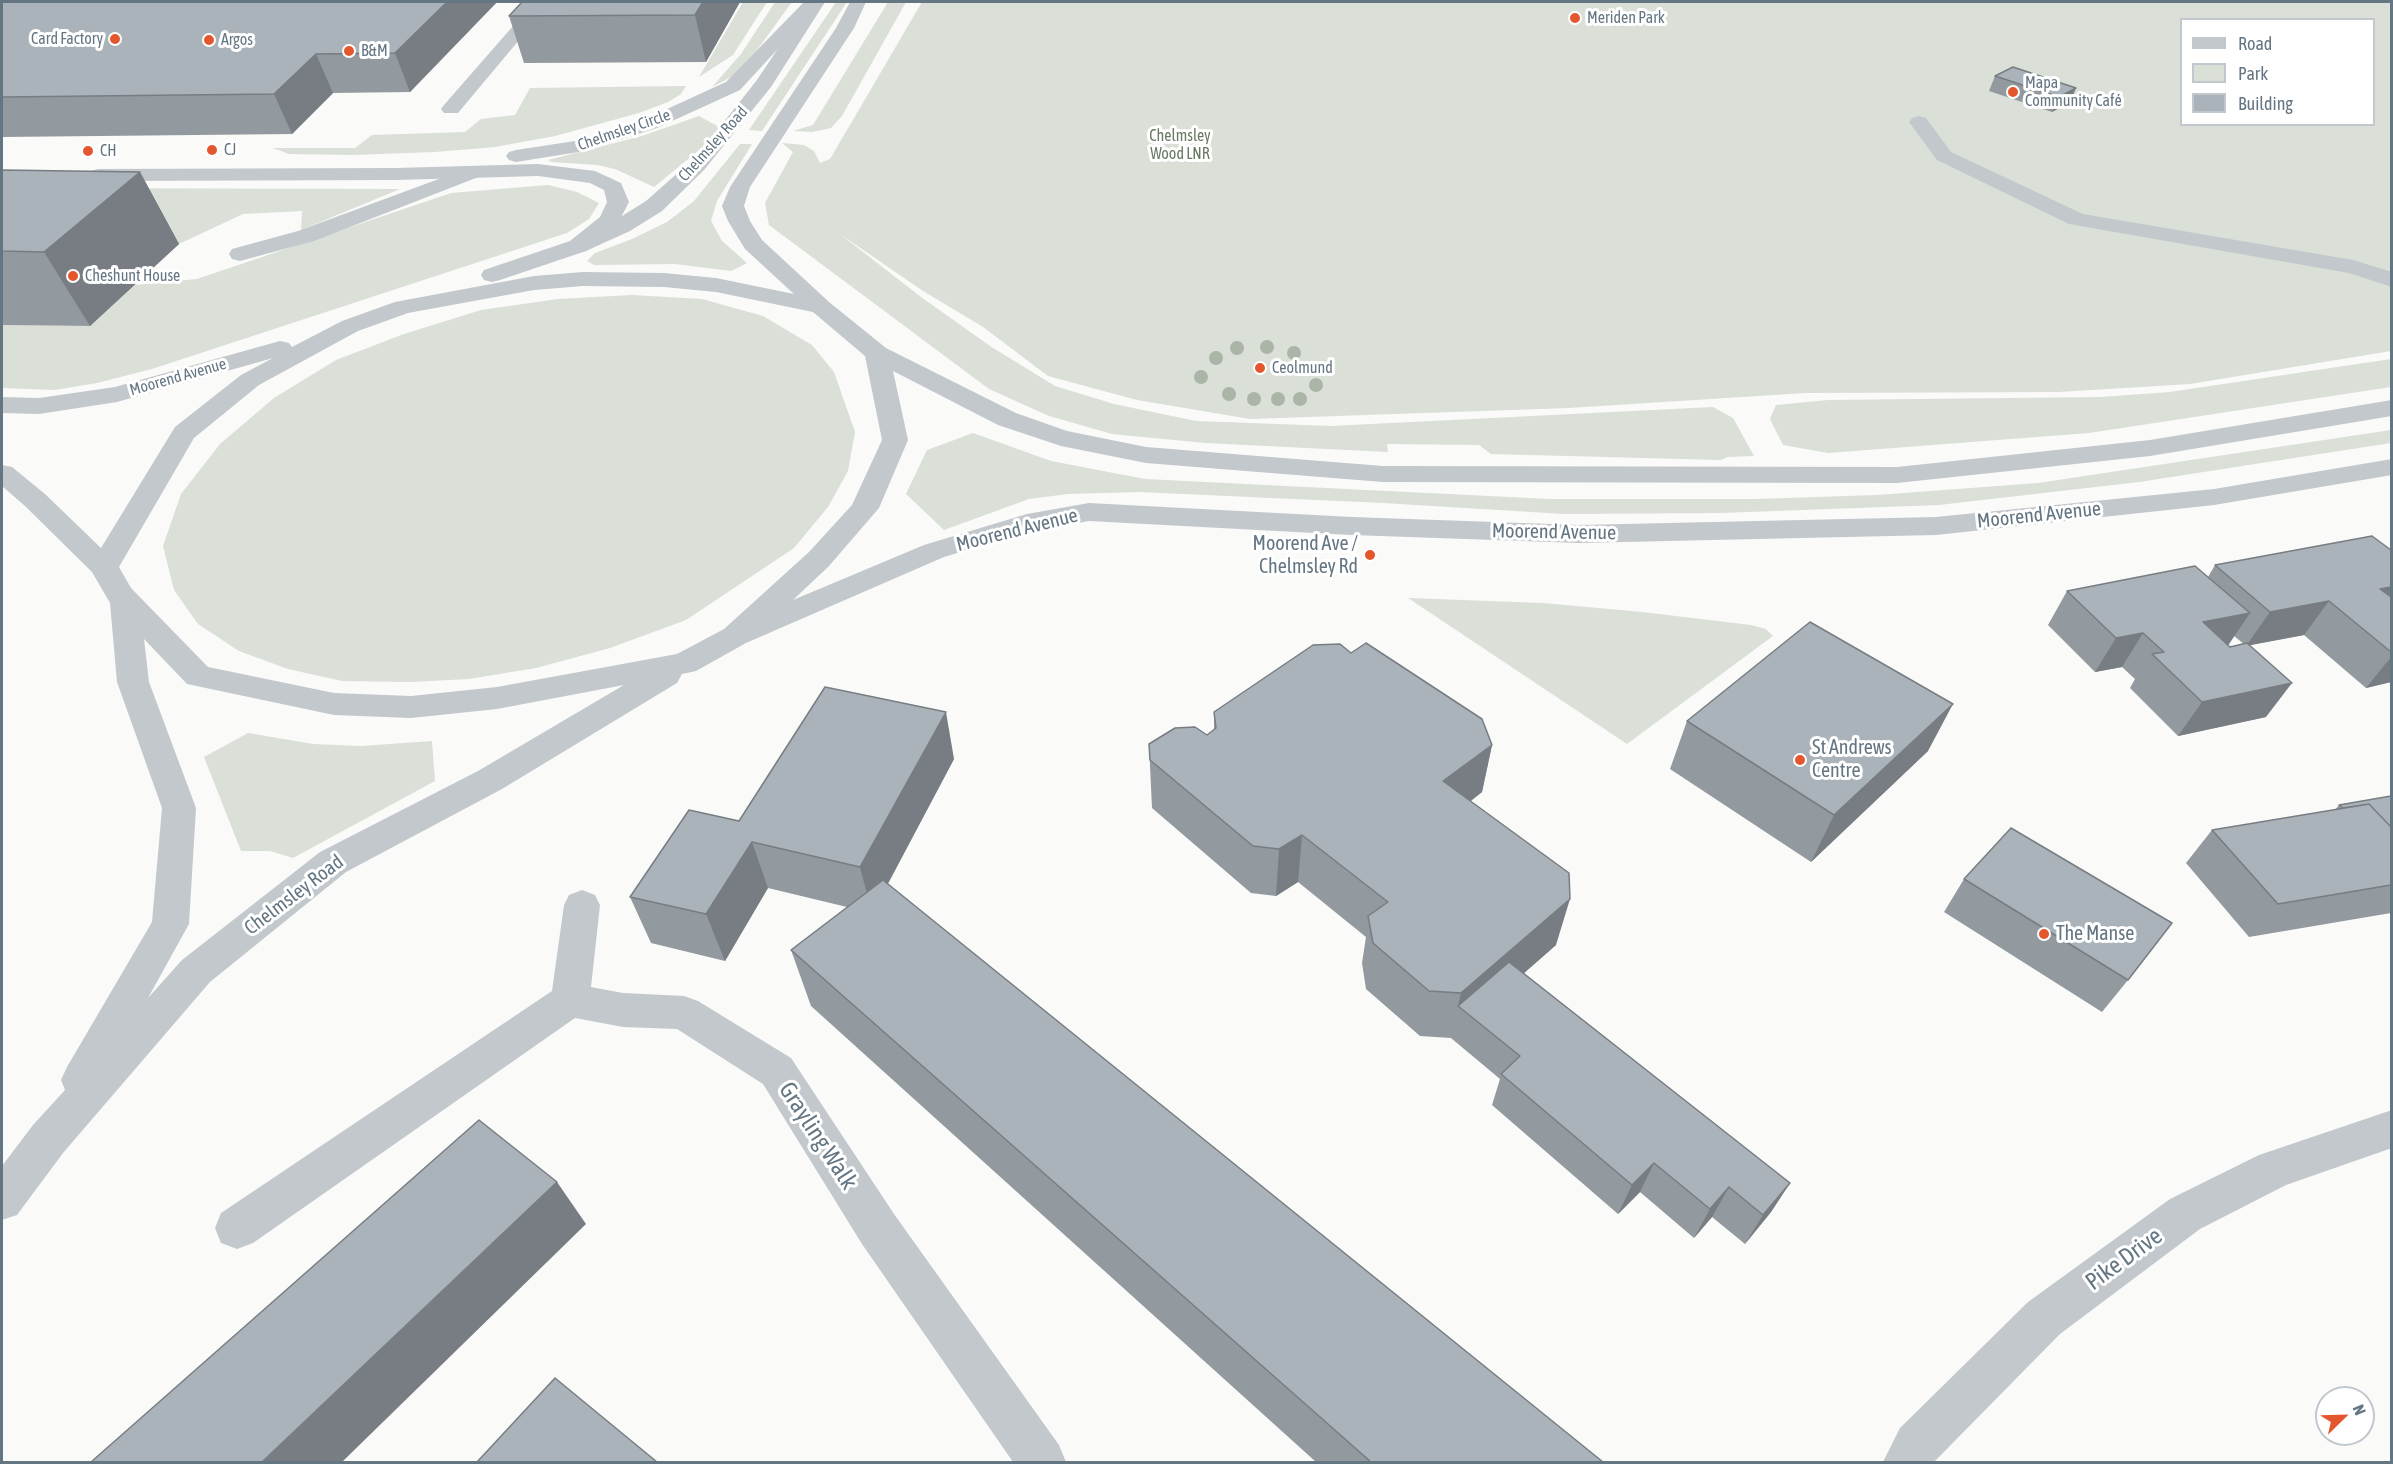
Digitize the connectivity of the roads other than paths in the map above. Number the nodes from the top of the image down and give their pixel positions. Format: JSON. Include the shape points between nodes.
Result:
{"nodes":[{"id":1,"x":543,"y":2,"type":"edge"},
{"id":2,"x":815,"y":2,"type":"edge"},
{"id":3,"x":858,"y":2,"type":"edge"},
{"id":4,"x":451,"y":109,"type":"dead end"},
{"id":5,"x":1919,"y":122,"type":"dead end"},
{"id":6,"x":474,"y":172,"type":"junction"},
{"id":7,"x":396,"y":174,"type":"junction"},
{"id":8,"x":84,"y":175,"type":"edge"},
{"id":9,"x":578,"y":246,"type":"junction"},
{"id":10,"x":240,"y":254,"type":"dead end"},
{"id":11,"x":2391,"y":280,"type":"edge"},
{"id":12,"x":403,"y":307,"type":"junction"},
{"id":13,"x":821,"y":307,"type":"junction"},
{"id":14,"x":350,"y":326,"type":"junction"},
{"id":15,"x":877,"y":353,"type":"junction"},
{"id":16,"x":2,"y":405,"type":"edge"},
{"id":17,"x":2391,"y":408,"type":"edge"},
{"id":18,"x":2391,"y":467,"type":"edge"},
{"id":19,"x":2,"y":473,"type":"edge"},
{"id":20,"x":104,"y":567,"type":"junction"},
{"id":21,"x":125,"y":600,"type":"junction"},
{"id":22,"x":735,"y":636,"type":"junction"},
{"id":23,"x":685,"y":663,"type":"junction"},
{"id":24,"x":582,"y":905,"type":"dead end"},
{"id":25,"x":570,"y":1000,"type":"junction"},
{"id":26,"x":2391,"y":1129,"type":"edge"},
{"id":27,"x":48,"y":1139,"type":"junction"},
{"id":28,"x":2,"y":1200,"type":"edge"},
{"id":29,"x":237,"y":1228,"type":"dead end"},
{"id":30,"x":1042,"y":1462,"type":"edge"},
{"id":31,"x":1907,"y":1462,"type":"edge"}],
"edges":[{"from":1,"to":4,"type":"street"},
{"from":2,"to":7,"type":"street","name":"Chelmsley Circle","via":[[733,86],[651,124],[578,147]]},
{"from":2,"to":9,"type":"street","name":"Chelmsley Road","via":[[764,83],[697,166],[654,206]]},
{"from":3,"to":13,"type":"street","name":"Chelmsley Road","via":[[740,187],[733,206],[753,244]]},
{"from":5,"to":11,"type":"street","via":[[1944,156],[2077,219],[2353,267]]},
{"from":6,"to":7,"type":"street","name":"Chelmsley Circle"},
{"from":6,"to":9,"type":"street","name":"Chelmsley Circle","via":[[538,170],[595,177],[614,187],[618,202],[609,220]]},
{"from":6,"to":10,"type":"street","via":[[306,236]]},
{"from":7,"to":8,"type":"street","name":"Chelmsley Circle"},
{"from":9,"to":12,"type":"street","name":"Chelmsley Road"},
{"from":12,"to":13,"type":"street","via":[[534,283],[583,279],[716,285]]},
{"from":12,"to":14,"type":"street"},
{"from":13,"to":15,"type":"street"},
{"from":14,"to":16,"type":"street","name":"Moorend Avenue","via":[[117,394],[39,406]]},
{"from":14,"to":20,"type":"street","via":[[250,380],[184,433]]},
{"from":15,"to":17,"type":"street","via":[[1007,419],[1061,438],[1146,455],[1383,474],[1897,475],[2150,448]]},
{"from":15,"to":22,"type":"street","via":[[895,440],[865,508],[819,559]]},
{"from":18,"to":22,"type":"street","name":"Moorend Avenue","via":[[2214,497],[1936,526],[1579,534],[1089,512],[1027,523],[934,551]]},
{"from":19,"to":20,"type":"street"},
{"from":20,"to":21,"type":"street"},
{"from":21,"to":23,"type":"street","via":[[198,676],[334,704],[411,707],[497,698]]},
{"from":21,"to":27,"type":"street","name":"Chelmsley Road","via":[[133,682],[179,808],[170,924]]},
{"from":22,"to":23,"type":"street","name":"Chelmsley Road"},
{"from":23,"to":27,"type":"street","name":"Chelmsley Road","via":[[490,780],[333,862],[196,971]]},
{"from":24,"to":25,"type":"street"},
{"from":25,"to":29,"type":"street"},
{"from":25,"to":30,"type":"street","name":"Grayling Walk","via":[[623,1010],[684,1013],[777,1071],[878,1229]]},
{"from":26,"to":31,"type":"street","name":"Pike Drive","via":[[2274,1169],[2185,1214],[2044,1318],[1917,1444]]},
{"from":27,"to":28,"type":"street","name":"Chelmsley Road"}]}
